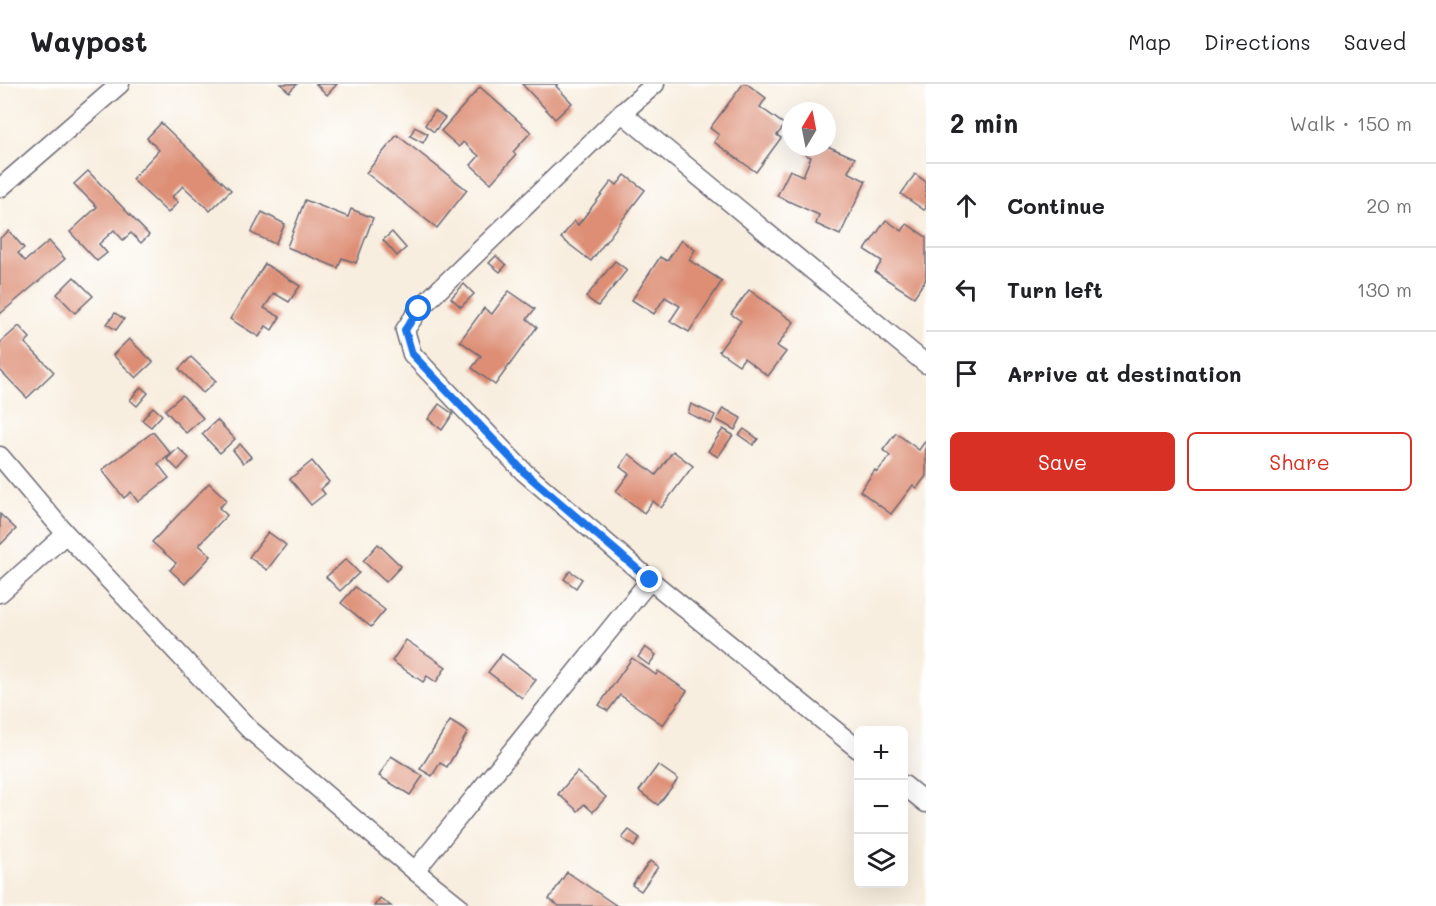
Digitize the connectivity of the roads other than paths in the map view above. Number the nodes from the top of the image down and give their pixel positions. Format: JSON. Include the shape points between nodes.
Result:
{"nodes":[{"id":1,"x":120,"y":84,"type":"edge"},
{"id":2,"x":656,"y":84,"type":"edge"},
{"id":3,"x":622,"y":113,"type":"junction"},
{"id":4,"x":0,"y":188,"type":"edge"},
{"id":5,"x":926,"y":364,"type":"edge"},
{"id":6,"x":0,"y":456,"type":"edge"},
{"id":7,"x":66,"y":534,"type":"junction"},
{"id":8,"x":650,"y":580,"type":"junction"},
{"id":9,"x":0,"y":593,"type":"edge"},
{"id":10,"x":854,"y":746,"type":"edge"},
{"id":11,"x":908,"y":789,"type":"edge"},
{"id":12,"x":926,"y":803,"type":"edge"},
{"id":13,"x":415,"y":871,"type":"junction"},
{"id":14,"x":459,"y":906,"type":"edge"}],
"edges":[{"from":1,"to":4,"type":"street"},
{"from":2,"to":3,"type":"street"},
{"from":3,"to":5,"type":"street"},
{"from":3,"to":8,"type":"street","via":[[419,309],[405,330],[412,354],[524,472]]},
{"from":6,"to":7,"type":"street"},
{"from":7,"to":9,"type":"street"},
{"from":7,"to":13,"type":"street","via":[[249,729]]},
{"from":8,"to":10,"type":"street"},
{"from":8,"to":13,"type":"street"},
{"from":11,"to":12,"type":"street"},
{"from":13,"to":14,"type":"street"}]}
